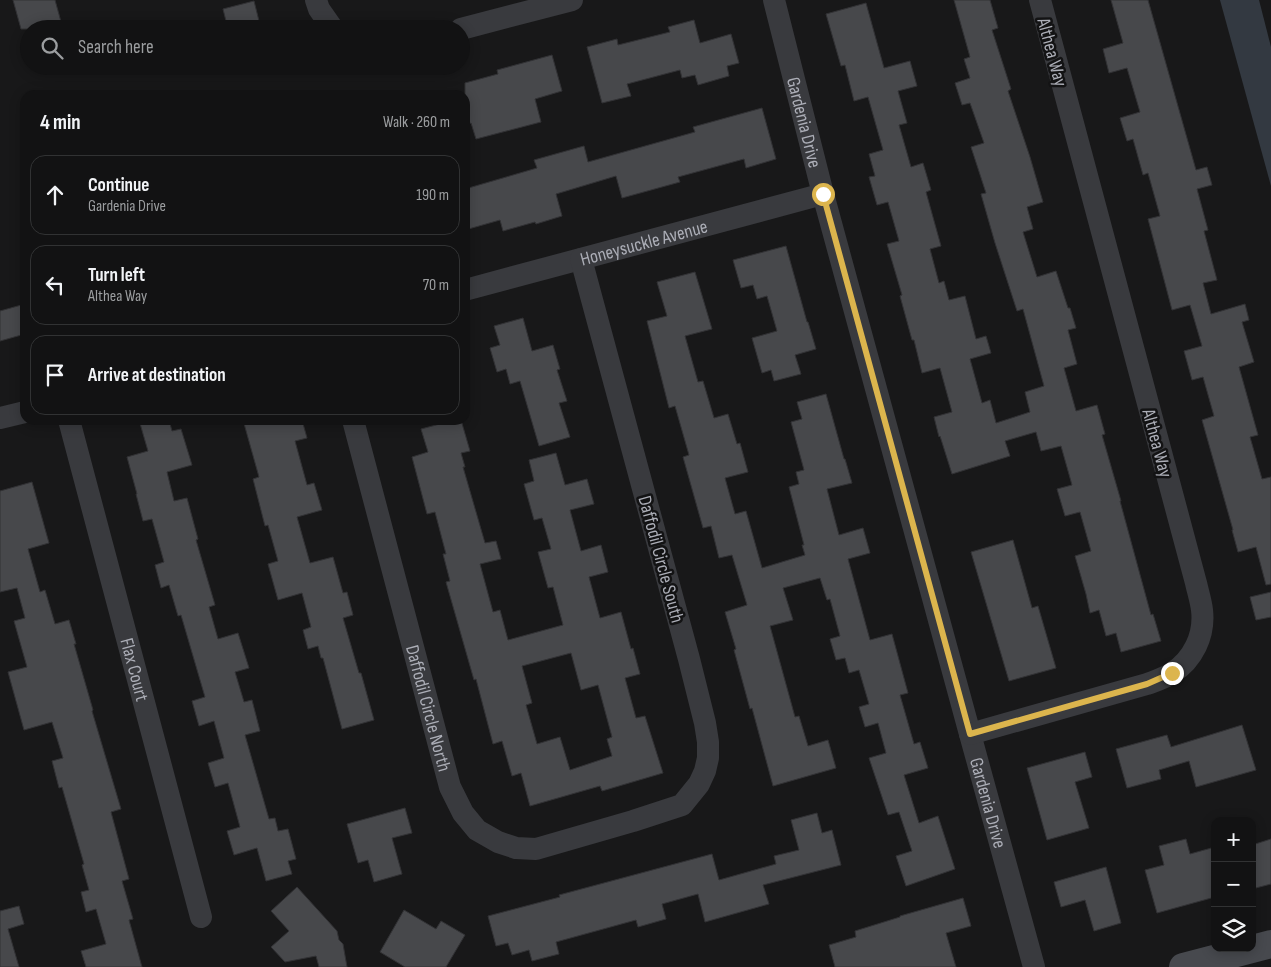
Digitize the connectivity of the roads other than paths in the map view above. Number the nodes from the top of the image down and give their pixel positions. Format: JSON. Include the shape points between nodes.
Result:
{"nodes":[{"id":1,"x":316,"y":0,"type":"edge"},
{"id":2,"x":572,"y":0,"type":"edge"},
{"id":3,"x":774,"y":0,"type":"edge"},
{"id":4,"x":1040,"y":0,"type":"edge"},
{"id":5,"x":327,"y":20,"type":"edge"},
{"id":6,"x":470,"y":27,"type":"edge"},
{"id":7,"x":823,"y":194,"type":"junction"},
{"id":8,"x":581,"y":259,"type":"junction"},
{"id":9,"x":470,"y":289,"type":"edge"},
{"id":10,"x":20,"y":413,"type":"edge"},
{"id":11,"x":0,"y":418,"type":"edge"},
{"id":12,"x":70,"y":425,"type":"edge"},
{"id":13,"x":354,"y":425,"type":"edge"},
{"id":14,"x":970,"y":734,"type":"junction"},
{"id":15,"x":633,"y":821,"type":"joint"},
{"id":16,"x":201,"y":917,"type":"dead end"},
{"id":17,"x":1271,"y":944,"type":"edge"},
{"id":18,"x":1034,"y":967,"type":"edge"},
{"id":19,"x":1183,"y":967,"type":"edge"}],
"edges":[{"from":1,"to":5,"type":"street"},
{"from":2,"to":6,"type":"street"},
{"from":3,"to":7,"type":"street","name":"Gardenia Drive"},
{"from":4,"to":14,"type":"street","name":"Althea Way","via":[[1196,583],[1202,611],[1202,632],[1188,659],[1172,673],[1147,684]]},
{"from":7,"to":8,"type":"street","name":"Honeysuckle Avenue"},
{"from":7,"to":14,"type":"street","name":"Gardenia Drive"},
{"from":8,"to":9,"type":"street","name":"Honeysuckle Avenue"},
{"from":8,"to":15,"type":"street","name":"Daffodil Circle South","via":[[708,742],[705,772],[682,805]]},
{"from":10,"to":11,"type":"street"},
{"from":12,"to":16,"type":"street","name":"Flax Court"},
{"from":13,"to":15,"type":"street","name":"Daffodil Circle North","via":[[450,787],[463,813],[477,830],[498,842],[516,848],[536,849]]},
{"from":14,"to":18,"type":"street","name":"Gardenia Drive"},
{"from":17,"to":19,"type":"main road"}]}
